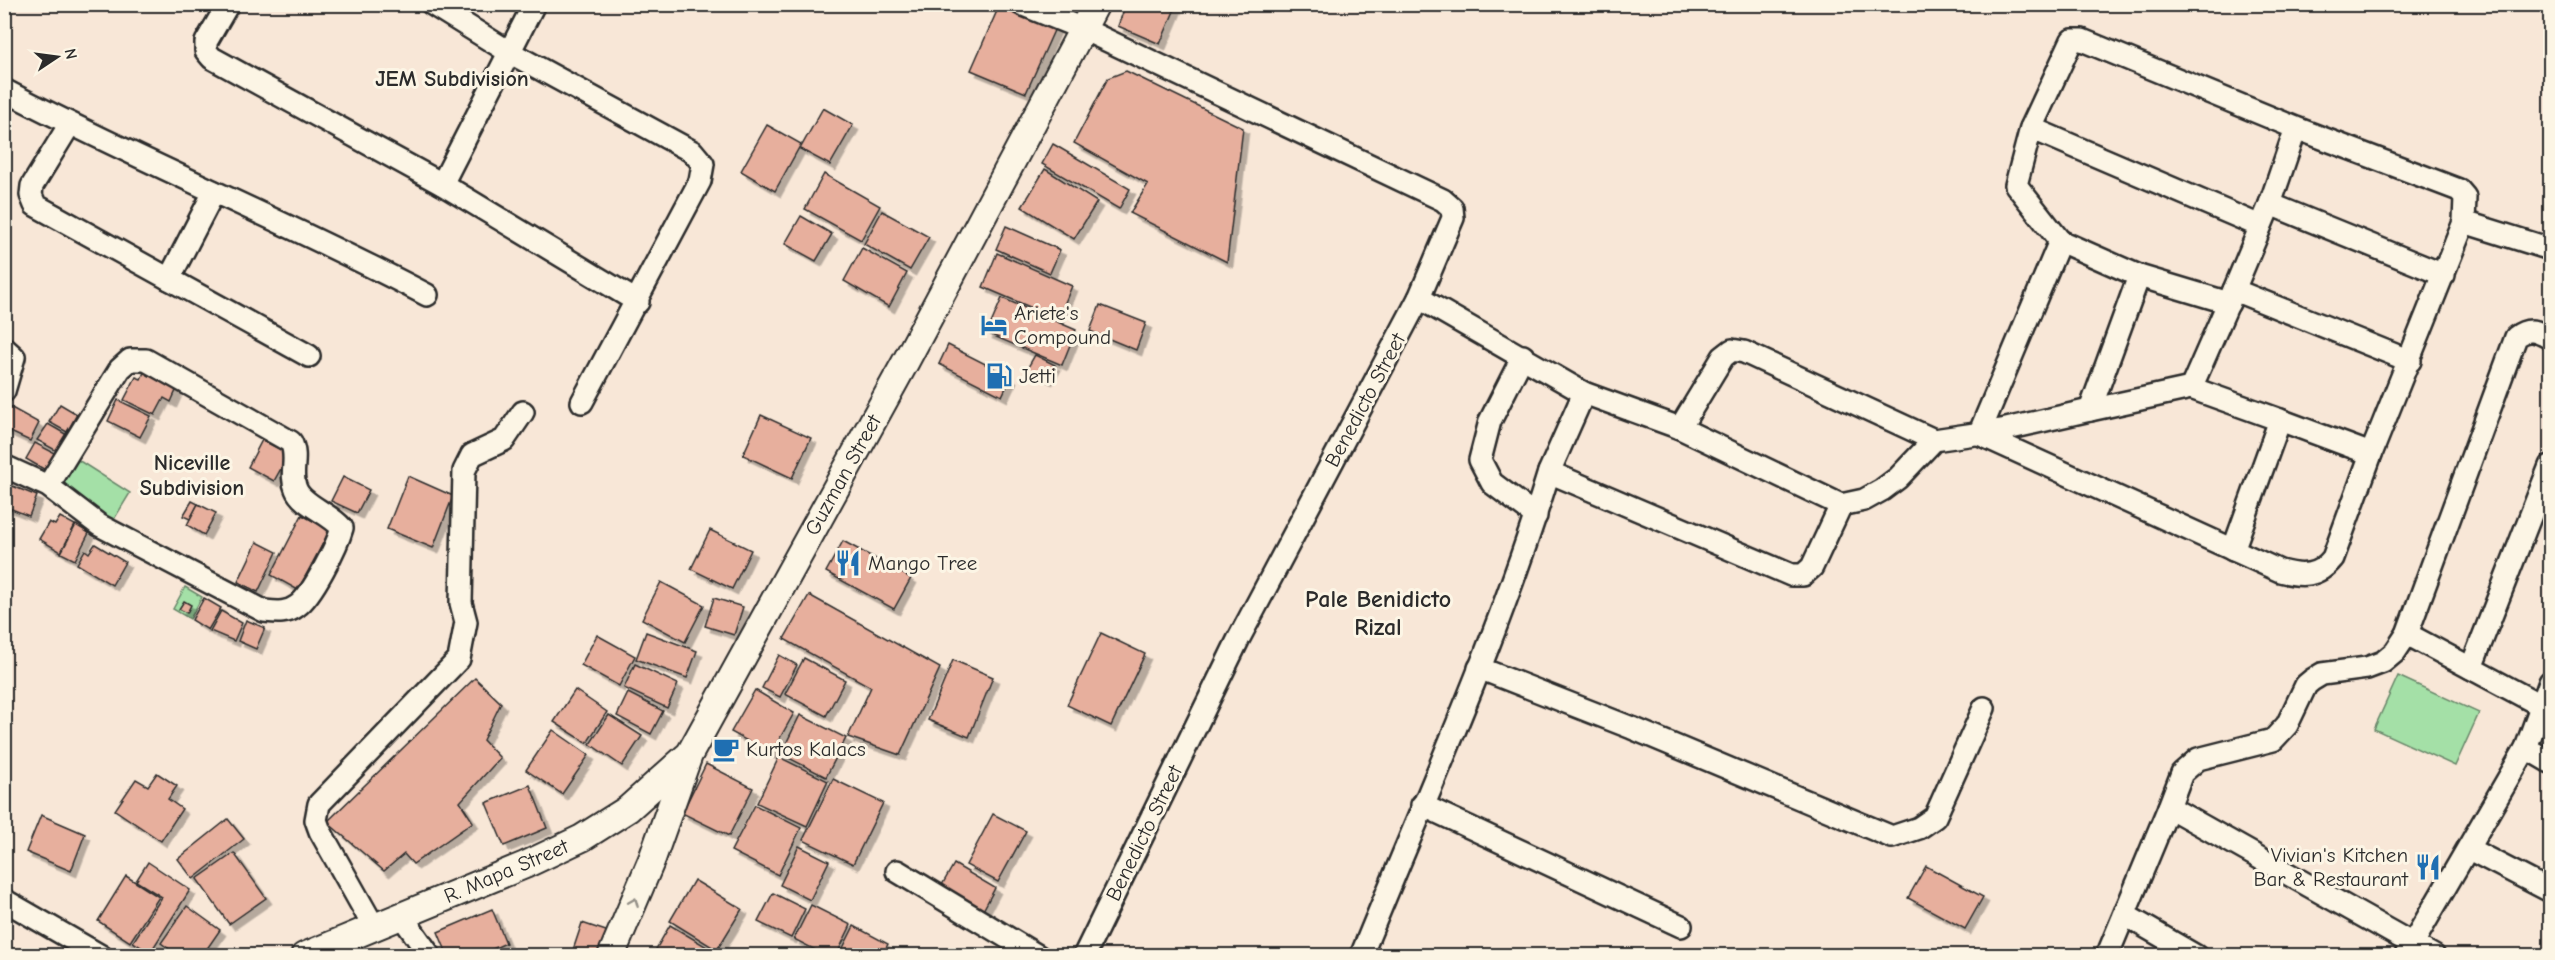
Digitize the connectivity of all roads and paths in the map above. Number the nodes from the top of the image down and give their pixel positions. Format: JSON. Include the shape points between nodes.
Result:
{"nodes":[{"id":1,"x":228,"y":4,"type":"edge"},
{"id":2,"x":432,"y":4,"type":"edge"},
{"id":3,"x":534,"y":4,"type":"edge"},
{"id":4,"x":1021,"y":4,"type":"edge"},
{"id":5,"x":1096,"y":4,"type":"edge"},
{"id":6,"x":1083,"y":29,"type":"junction"},
{"id":7,"x":509,"y":52,"type":"junction"},
{"id":8,"x":4,"y":90,"type":"edge"},
{"id":9,"x":70,"y":124,"type":"junction"},
{"id":10,"x":2031,"y":128,"type":"junction"},
{"id":11,"x":2296,"y":128,"type":"junction"},
{"id":12,"x":442,"y":184,"type":"junction"},
{"id":13,"x":214,"y":192,"type":"junction"},
{"id":14,"x":2270,"y":204,"type":"junction"},
{"id":15,"x":2464,"y":222,"type":"junction"},
{"id":16,"x":2259,"y":226,"type":"junction"},
{"id":17,"x":2060,"y":241,"type":"junction"},
{"id":18,"x":2549,"y":246,"type":"edge"},
{"id":19,"x":2444,"y":275,"type":"junction"},
{"id":20,"x":2139,"y":276,"type":"junction"},
{"id":21,"x":169,"y":279,"type":"junction"},
{"id":22,"x":428,"y":295,"type":"dead end"},
{"id":23,"x":2231,"y":296,"type":"junction"},
{"id":24,"x":1419,"y":298,"type":"junction"},
{"id":25,"x":638,"y":302,"type":"junction"},
{"id":26,"x":2550,"y":338,"type":"edge"},
{"id":27,"x":4,"y":348,"type":"edge"},
{"id":28,"x":309,"y":356,"type":"dead end"},
{"id":29,"x":1523,"y":357,"type":"junction"},
{"id":30,"x":2410,"y":361,"type":"junction"},
{"id":31,"x":2191,"y":388,"type":"junction"},
{"id":32,"x":4,"y":391,"type":"edge"},
{"id":33,"x":1584,"y":393,"type":"junction"},
{"id":34,"x":582,"y":402,"type":"dead end"},
{"id":35,"x":2090,"y":410,"type":"junction"},
{"id":36,"x":524,"y":412,"type":"dead end"},
{"id":37,"x":2280,"y":420,"type":"junction"},
{"id":38,"x":1680,"y":428,"type":"junction"},
{"id":39,"x":1979,"y":434,"type":"junction"},
{"id":40,"x":1934,"y":440,"type":"junction"},
{"id":41,"x":2371,"y":454,"type":"junction"},
{"id":42,"x":4,"y":466,"type":"edge"},
{"id":43,"x":2550,"y":466,"type":"edge"},
{"id":44,"x":1549,"y":472,"type":"junction"},
{"id":45,"x":48,"y":486,"type":"junction"},
{"id":46,"x":1842,"y":505,"type":"junction"},
{"id":47,"x":1536,"y":516,"type":"junction"},
{"id":48,"x":2233,"y":550,"type":"junction"},
{"id":49,"x":2407,"y":634,"type":"junction"},
{"id":50,"x":1479,"y":668,"type":"junction"},
{"id":51,"x":2471,"y":668,"type":"junction"},
{"id":52,"x":2550,"y":682,"type":"edge"},
{"id":53,"x":2540,"y":705,"type":"junction"},
{"id":54,"x":1984,"y":708,"type":"dead end"},
{"id":55,"x":2526,"y":748,"type":"junction"},
{"id":56,"x":689,"y":754,"type":"junction"},
{"id":57,"x":2550,"y":762,"type":"edge"},
{"id":58,"x":1422,"y":805,"type":"junction"},
{"id":59,"x":2169,"y":807,"type":"junction"},
{"id":60,"x":2469,"y":849,"type":"junction"},
{"id":61,"x":897,"y":871,"type":"dead end"},
{"id":62,"x":2550,"y":891,"type":"edge"},
{"id":63,"x":4,"y":900,"type":"edge"},
{"id":64,"x":401,"y":915,"type":"junction"},
{"id":65,"x":2125,"y":915,"type":"junction"},
{"id":66,"x":1681,"y":926,"type":"dead end"},
{"id":67,"x":374,"y":927,"type":"junction"},
{"id":68,"x":2409,"y":950,"type":"edge"},
{"id":69,"x":101,"y":956,"type":"edge"},
{"id":70,"x":304,"y":956,"type":"edge"},
{"id":71,"x":430,"y":956,"type":"edge"},
{"id":72,"x":611,"y":956,"type":"edge"},
{"id":73,"x":1038,"y":956,"type":"edge"},
{"id":74,"x":1084,"y":956,"type":"edge"},
{"id":75,"x":1361,"y":956,"type":"edge"},
{"id":76,"x":2107,"y":956,"type":"edge"},
{"id":77,"x":2196,"y":956,"type":"edge"},
{"id":78,"x":2434,"y":956,"type":"edge"}],
"edges":[{"from":1,"to":12,"type":"street","via":[[206,42],[206,51],[212,58]]},
{"from":2,"to":7,"type":"street"},
{"from":3,"to":7,"type":"street"},
{"from":4,"to":6,"type":"street"},
{"from":5,"to":6,"type":"main road","name":"Guzman Street"},
{"from":6,"to":24,"type":"street","name":"Benedicto Street","via":[[1443,200],[1452,208],[1453,218]]},
{"from":6,"to":56,"type":"main road","name":"Guzman Street","via":[[906,361]]},
{"from":7,"to":12,"type":"street"},
{"from":7,"to":25,"type":"street","via":[[693,152],[703,164],[700,181]]},
{"from":8,"to":9,"type":"street"},
{"from":9,"to":13,"type":"street"},
{"from":9,"to":21,"type":"street","via":[[32,186],[35,205]]},
{"from":10,"to":11,"type":"street","via":[[2072,40],[2082,40]]},
{"from":10,"to":16,"type":"street"},
{"from":10,"to":17,"type":"street","via":[[2016,185]]},
{"from":11,"to":14,"type":"street"},
{"from":11,"to":15,"type":"street","via":[[2459,190],[2465,197]]},
{"from":12,"to":25,"type":"street"},
{"from":13,"to":21,"type":"street"},
{"from":13,"to":22,"type":"street"},
{"from":14,"to":16,"type":"street"},
{"from":14,"to":19,"type":"street"},
{"from":15,"to":18,"type":"street"},
{"from":15,"to":19,"type":"street"},
{"from":16,"to":23,"type":"street"},
{"from":17,"to":20,"type":"street"},
{"from":17,"to":39,"type":"street"},
{"from":19,"to":30,"type":"street"},
{"from":20,"to":23,"type":"street"},
{"from":20,"to":35,"type":"street"},
{"from":21,"to":28,"type":"street"},
{"from":23,"to":30,"type":"street"},
{"from":23,"to":31,"type":"street"},
{"from":24,"to":29,"type":"street"},
{"from":24,"to":74,"type":"street","name":"Benedicto Street","via":[[1238,640]]},
{"from":25,"to":34,"type":"street"},
{"from":26,"to":49,"type":"street","via":[[2534,330],[2524,330],[2516,337]]},
{"from":27,"to":32,"type":"street","via":[[14,357]]},
{"from":29,"to":33,"type":"street"},
{"from":29,"to":47,"type":"street","via":[[1490,421],[1480,460],[1492,483]]},
{"from":30,"to":41,"type":"street"},
{"from":31,"to":35,"type":"street"},
{"from":31,"to":37,"type":"street"},
{"from":33,"to":38,"type":"street"},
{"from":33,"to":44,"type":"street"},
{"from":35,"to":39,"type":"street"},
{"from":36,"to":67,"type":"street","via":[[504,440],[472,455],[464,471],[461,603],[466,622],[459,659],[319,804],[316,820],[320,831]]},
{"from":37,"to":41,"type":"street"},
{"from":37,"to":48,"type":"street"},
{"from":38,"to":40,"type":"street","via":[[1723,357],[1732,350],[1744,352]]},
{"from":38,"to":46,"type":"street"},
{"from":39,"to":40,"type":"street"},
{"from":39,"to":48,"type":"street"},
{"from":40,"to":46,"type":"street","via":[[1882,490],[1864,500]]},
{"from":41,"to":48,"type":"street","via":[[2333,558],[2326,566],[2298,576]]},
{"from":42,"to":45,"type":"street"},
{"from":43,"to":51,"type":"street"},
{"from":44,"to":46,"type":"street","via":[[1791,575],[1803,575],[1812,567]]},
{"from":44,"to":47,"type":"street"},
{"from":45,"to":45,"type":"street","via":[[99,525],[264,611],[282,612],[297,606],[316,581],[342,528],[333,517],[301,498],[293,476],[295,450],[291,442],[146,360],[130,360],[120,369]]},
{"from":47,"to":50,"type":"street"},
{"from":49,"to":51,"type":"street"},
{"from":49,"to":59,"type":"street","via":[[2383,662],[2322,674],[2312,680],[2287,725],[2273,740],[2198,759],[2182,773]]},
{"from":50,"to":54,"type":"street","via":[[1892,837],[1919,828],[1935,817]]},
{"from":50,"to":58,"type":"street"},
{"from":51,"to":53,"type":"street"},
{"from":52,"to":53,"type":"street"},
{"from":53,"to":55,"type":"street"},
{"from":55,"to":57,"type":"street"},
{"from":55,"to":60,"type":"street"},
{"from":56,"to":64,"type":"main road","name":"R. Mapa Street","via":[[628,809],[582,838]]},
{"from":72,"to":56,"type":"main road","name":"Guzman Street","one_way":true,"via":[[652,859]]},
{"from":58,"to":66,"type":"street"},
{"from":58,"to":75,"type":"street"},
{"from":59,"to":65,"type":"street"},
{"from":59,"to":68,"type":"street"},
{"from":60,"to":62,"type":"street"},
{"from":60,"to":68,"type":"street"},
{"from":61,"to":73,"type":"street"},
{"from":63,"to":69,"type":"street"},
{"from":64,"to":67,"type":"main road","name":"R. Mapa Street"},
{"from":64,"to":71,"type":"street"},
{"from":65,"to":76,"type":"street"},
{"from":65,"to":77,"type":"street"},
{"from":67,"to":70,"type":"main road","name":"R. Mapa Street"},
{"from":68,"to":78,"type":"street"}]}
